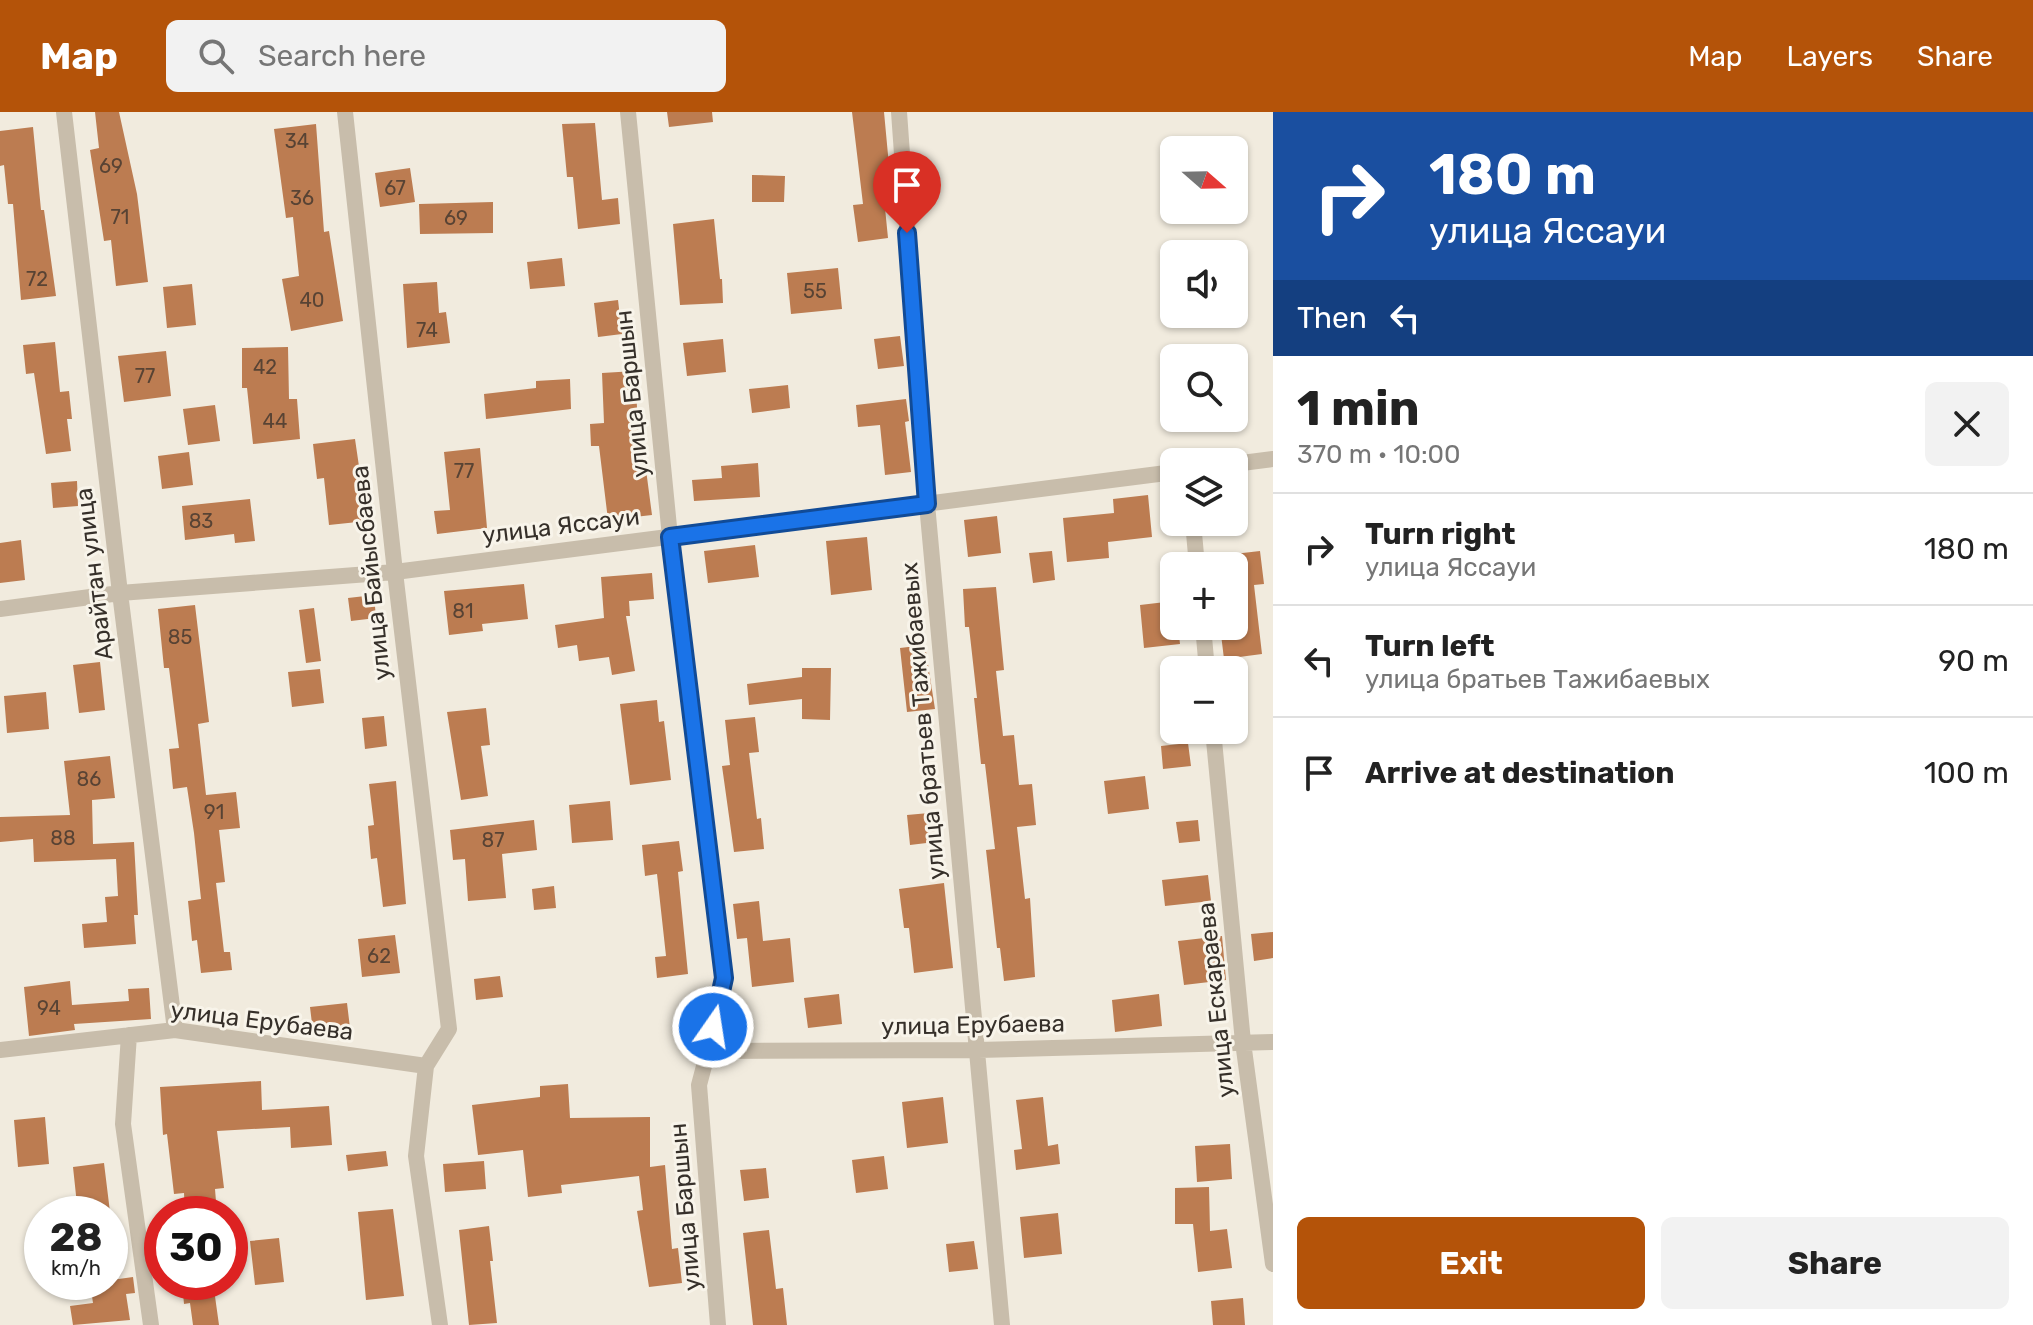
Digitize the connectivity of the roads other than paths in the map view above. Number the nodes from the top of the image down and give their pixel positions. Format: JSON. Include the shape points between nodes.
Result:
{"nodes":[{"id":1,"x":64,"y":112,"type":"edge"},
{"id":2,"x":345,"y":112,"type":"edge"},
{"id":3,"x":628,"y":112,"type":"edge"},
{"id":4,"x":899,"y":112,"type":"edge"},
{"id":5,"x":1273,"y":459,"type":"edge"},
{"id":6,"x":1248,"y":462,"type":"edge"},
{"id":7,"x":1160,"y":474,"type":"edge"},
{"id":8,"x":927,"y":504,"type":"junction"},
{"id":9,"x":670,"y":537,"type":"junction"},
{"id":10,"x":395,"y":572,"type":"junction"},
{"id":11,"x":120,"y":593,"type":"junction"},
{"id":12,"x":0,"y":609,"type":"edge"},
{"id":13,"x":1214,"y":744,"type":"edge"},
{"id":14,"x":175,"y":1030,"type":"junction"},
{"id":15,"x":129,"y":1035,"type":"junction"},
{"id":16,"x":1243,"y":1042,"type":"junction"},
{"id":17,"x":1273,"y":1042,"type":"edge"},
{"id":18,"x":0,"y":1050,"type":"edge"},
{"id":19,"x":978,"y":1050,"type":"junction"},
{"id":20,"x":708,"y":1051,"type":"junction"},
{"id":21,"x":426,"y":1066,"type":"junction"},
{"id":22,"x":1273,"y":1264,"type":"edge"},
{"id":23,"x":151,"y":1325,"type":"edge"},
{"id":24,"x":440,"y":1325,"type":"edge"},
{"id":25,"x":718,"y":1325,"type":"edge"},
{"id":26,"x":1002,"y":1325,"type":"edge"}],
"edges":[{"from":1,"to":11,"type":"street","name":"Арайтан улица"},
{"from":2,"to":10,"type":"street","name":"улица Байысбаева"},
{"from":3,"to":9,"type":"street","name":"улица Баршын"},
{"from":4,"to":8,"type":"street","name":"улица братьев Тажибаевых"},
{"from":5,"to":6,"type":"street"},
{"from":7,"to":8,"type":"street","name":"улица Яссауи"},
{"from":8,"to":9,"type":"street","name":"улица Яссауи"},
{"from":8,"to":19,"type":"street","name":"улица братьев Тажибаевых"},
{"from":9,"to":10,"type":"street","name":"улица Яссауи"},
{"from":9,"to":20,"type":"street","name":"улица Баршын","via":[[724,978]]},
{"from":10,"to":11,"type":"street","name":"улица Яссауи"},
{"from":10,"to":21,"type":"street","name":"улица Байысбаева","via":[[449,1029]]},
{"from":11,"to":12,"type":"street","name":"улица Яссауи"},
{"from":11,"to":14,"type":"street","name":"Арайтан улица"},
{"from":13,"to":16,"type":"street","name":"улица Ескараева"},
{"from":14,"to":15,"type":"street","name":"улица Ерубаева"},
{"from":14,"to":21,"type":"street","name":"улица Ерубаева"},
{"from":15,"to":18,"type":"street","name":"улица Ерубаева"},
{"from":15,"to":23,"type":"street","via":[[123,1124]]},
{"from":16,"to":17,"type":"street","name":"улица Ерубаева"},
{"from":16,"to":19,"type":"street","name":"улица Ерубаева"},
{"from":16,"to":22,"type":"street","name":"улица Ескараева"},
{"from":19,"to":20,"type":"street","name":"улица Ерубаева"},
{"from":19,"to":26,"type":"street","name":"улица братьев Тажибаевых"},
{"from":20,"to":25,"type":"street","name":"улица Баршын","via":[[699,1085]]},
{"from":21,"to":24,"type":"street","via":[[416,1156]]}]}
